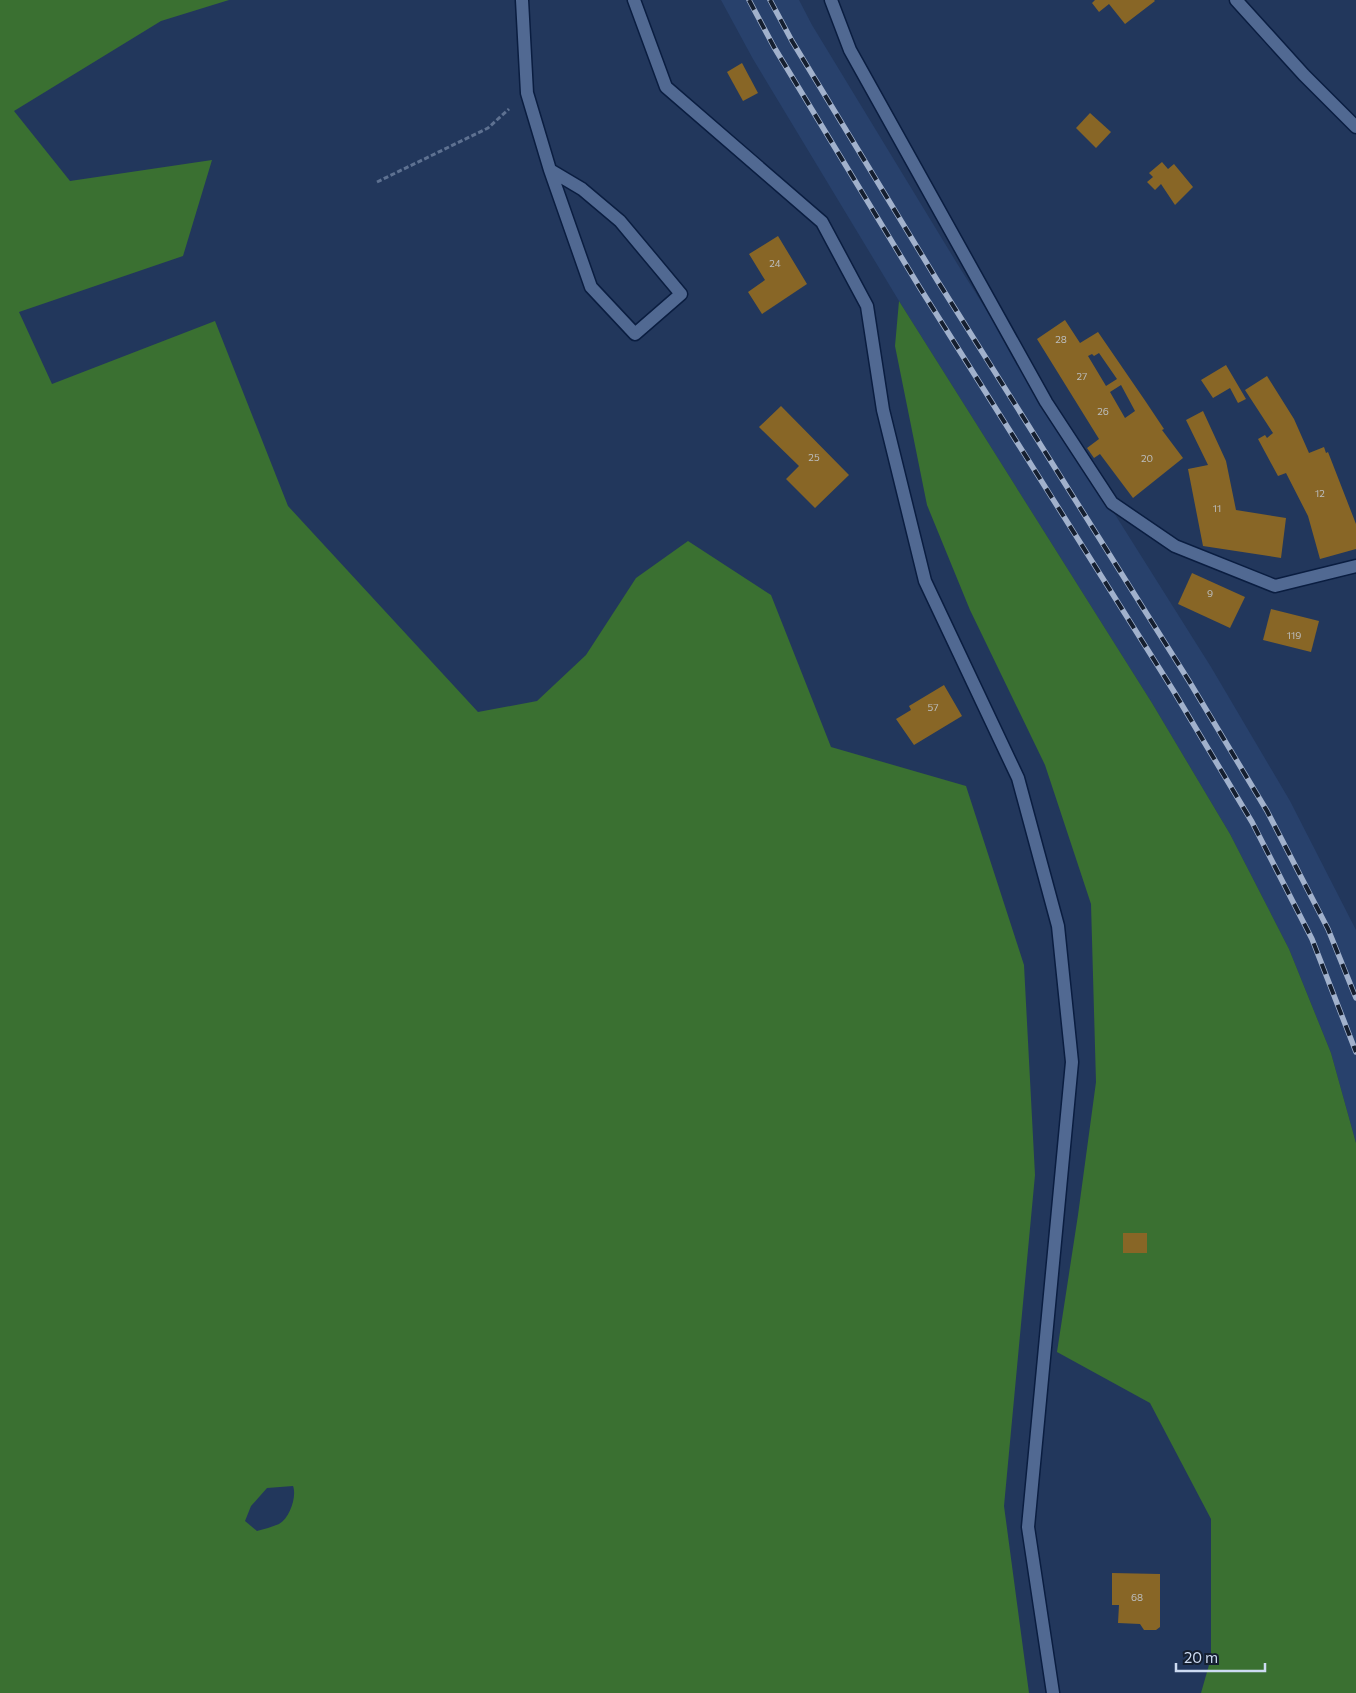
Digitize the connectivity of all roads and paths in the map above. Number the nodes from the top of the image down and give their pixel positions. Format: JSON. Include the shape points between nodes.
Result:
{"nodes":[{"id":1,"x":522,"y":0,"type":"edge"},
{"id":2,"x":634,"y":0,"type":"edge"},
{"id":3,"x":831,"y":0,"type":"edge"},
{"id":4,"x":1236,"y":0,"type":"edge"},
{"id":5,"x":527,"y":93,"type":"junction"},
{"id":6,"x":1356,"y":127,"type":"edge"},
{"id":7,"x":550,"y":170,"type":"junction"},
{"id":8,"x":377,"y":182,"type":"dead end"},
{"id":9,"x":1356,"y":566,"type":"edge"},
{"id":10,"x":1053,"y":1693,"type":"edge"}],
"edges":[{"from":1,"to":5,"type":"street"},
{"from":2,"to":10,"type":"street","via":[[666,87],[822,222],[867,306],[884,410],[925,581],[1018,778],[1058,926],[1072,1062],[1028,1527]]},
{"from":3,"to":9,"type":"street","via":[[850,50],[1046,402],[1112,503],[1175,546],[1275,586]]},
{"from":4,"to":6,"type":"street"},
{"from":5,"to":7,"type":"street"},
{"from":5,"to":8,"type":"path","via":[[488,128]]},
{"from":7,"to":7,"type":"street","via":[[591,287],[634,334],[680,294],[620,221],[582,189]]}]}
